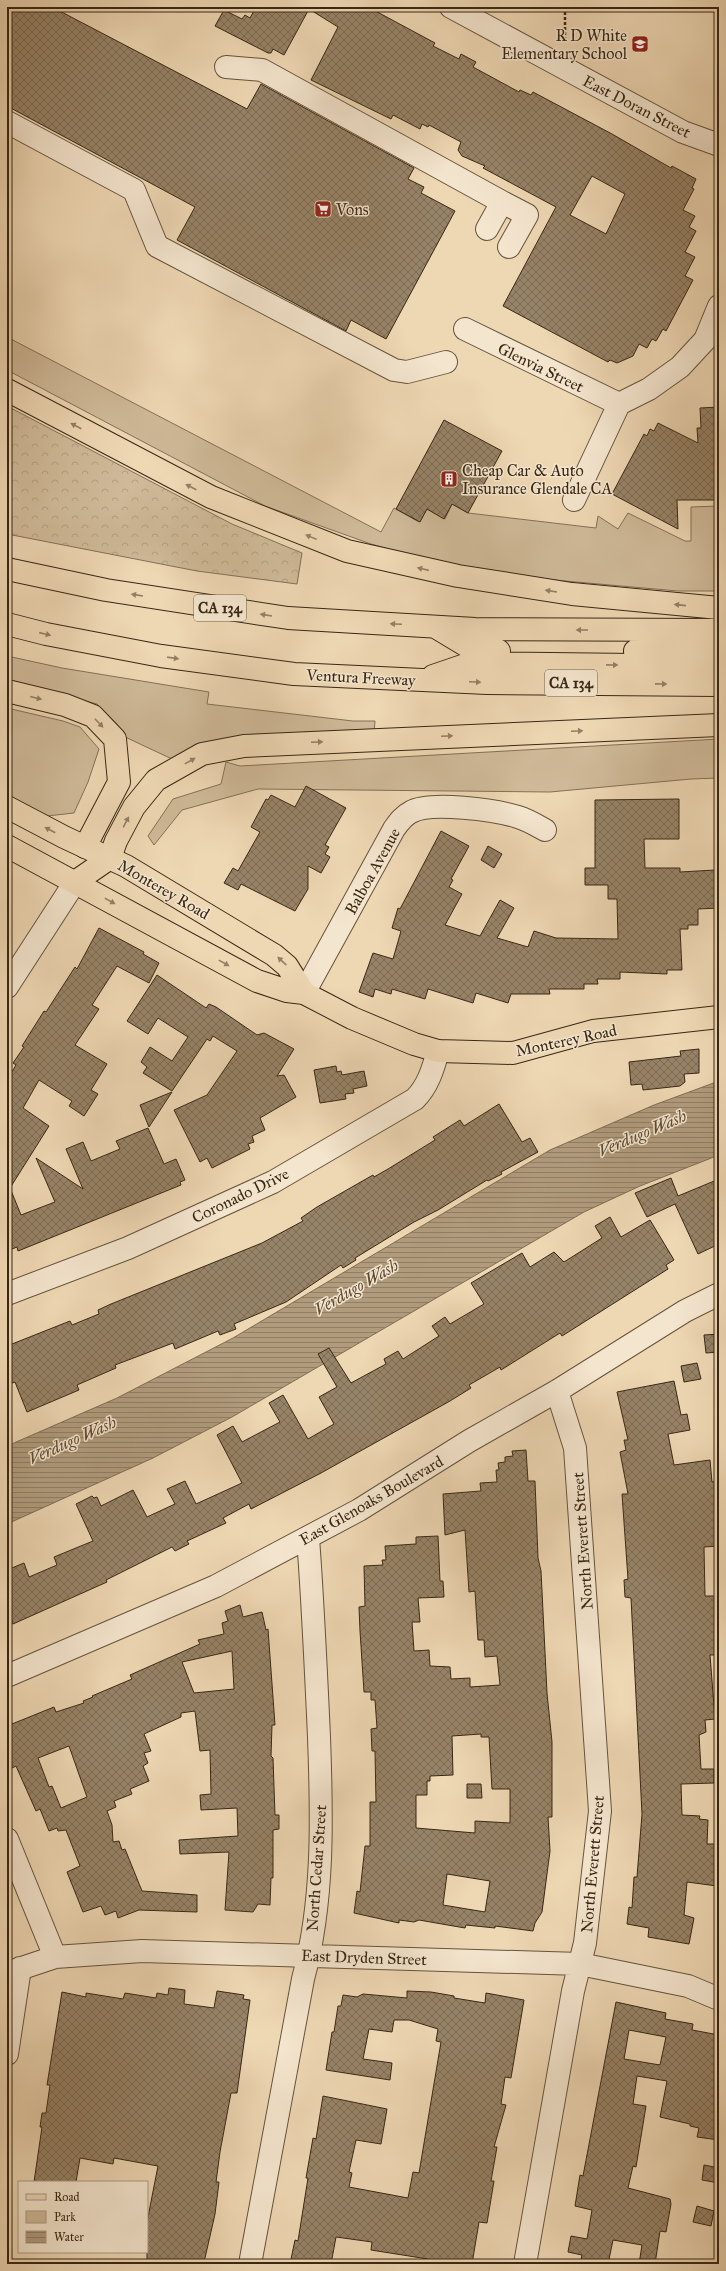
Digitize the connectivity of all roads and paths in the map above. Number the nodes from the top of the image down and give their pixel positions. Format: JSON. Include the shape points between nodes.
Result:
{"nodes":[{"id":1,"x":451,"y":7,"type":"edge"},
{"id":2,"x":564,"y":7,"type":"edge"},
{"id":3,"x":565,"y":42,"type":"dead end"},
{"id":4,"x":226,"y":67,"type":"dead end"},
{"id":5,"x":7,"y":122,"type":"edge"},
{"id":6,"x":719,"y":145,"type":"edge"},
{"id":7,"x":502,"y":202,"type":"junction"},
{"id":8,"x":487,"y":229,"type":"dead end"},
{"id":9,"x":510,"y":247,"type":"dead end"},
{"id":10,"x":719,"y":306,"type":"edge"},
{"id":11,"x":464,"y":329,"type":"dead end"},
{"id":12,"x":446,"y":362,"type":"dead end"},
{"id":13,"x":7,"y":390,"type":"edge"},
{"id":14,"x":619,"y":404,"type":"junction"},
{"id":15,"x":574,"y":500,"type":"dead end"},
{"id":16,"x":7,"y":569,"type":"edge"},
{"id":17,"x":719,"y":608,"type":"edge"},
{"id":18,"x":7,"y":624,"type":"edge"},
{"id":19,"x":434,"y":626,"type":"junction"},
{"id":20,"x":719,"y":630,"type":"edge"},
{"id":21,"x":719,"y":650,"type":"edge"},
{"id":22,"x":719,"y":666,"type":"edge"},
{"id":23,"x":422,"y":680,"type":"junction"},
{"id":24,"x":719,"y":685,"type":"edge"},
{"id":25,"x":7,"y":691,"type":"edge"},
{"id":26,"x":719,"y":725,"type":"edge"},
{"id":27,"x":7,"y":807,"type":"edge"},
{"id":28,"x":545,"y":830,"type":"dead end"},
{"id":29,"x":7,"y":846,"type":"edge"},
{"id":30,"x":85,"y":847,"type":"junction"},
{"id":31,"x":110,"y":858,"type":"junction"},
{"id":32,"x":76,"y":882,"type":"junction"},
{"id":33,"x":7,"y":987,"type":"edge"},
{"id":34,"x":304,"y":993,"type":"junction"},
{"id":35,"x":719,"y":1017,"type":"edge"},
{"id":36,"x":438,"y":1051,"type":"junction"},
{"id":37,"x":7,"y":1294,"type":"edge"},
{"id":38,"x":719,"y":1294,"type":"edge"},
{"id":39,"x":558,"y":1391,"type":"junction"},
{"id":40,"x":308,"y":1538,"type":"junction"},
{"id":41,"x":7,"y":1676,"type":"edge"},
{"id":42,"x":7,"y":1839,"type":"edge"},
{"id":43,"x":309,"y":1955,"type":"junction"},
{"id":44,"x":55,"y":1957,"type":"junction"},
{"id":45,"x":580,"y":1964,"type":"junction"},
{"id":46,"x":13,"y":1970,"type":"edge"},
{"id":47,"x":719,"y":1999,"type":"edge"},
{"id":48,"x":7,"y":2054,"type":"edge"},
{"id":49,"x":250,"y":2264,"type":"edge"},
{"id":50,"x":525,"y":2264,"type":"edge"}],
"edges":[{"from":1,"to":6,"type":"street","name":"East Doran Street","via":[[682,132]]},
{"from":2,"to":3,"type":"path"},
{"from":4,"to":7,"type":"street","via":[[262,70]]},
{"from":5,"to":12,"type":"street","via":[[134,190],[157,246],[394,370],[407,372]]},
{"from":7,"to":8,"type":"street"},
{"from":7,"to":9,"type":"street","via":[[527,215]]},
{"from":10,"to":14,"type":"street","via":[[705,340],[680,367],[649,389]]},
{"from":11,"to":14,"type":"street","name":"Glenvia Street"},
{"from":17,"to":13,"type":"main road","one_way":true,"via":[[564,593],[458,576],[347,551],[211,497]]},
{"from":14,"to":15,"type":"street"},
{"from":19,"to":16,"type":"main road","number":"CA 134","one_way":true,"via":[[288,618],[106,590]]},
{"from":18,"to":23,"type":"main road","name":"Ventura Freeway","number":"CA 134","one_way":true,"via":[[169,658],[294,674]]},
{"from":20,"to":19,"type":"main road","number":"CA 134","one_way":true,"via":[[483,629]]},
{"from":19,"to":21,"type":"main road","via":[[472,649]]},
{"from":23,"to":22,"type":"main road","one_way":true,"via":[[471,663]]},
{"from":23,"to":24,"type":"main road","name":"Ventura Freeway","number":"CA 134","one_way":true},
{"from":25,"to":30,"type":"main road","one_way":true,"via":[[65,705],[93,716],[115,739],[119,782]]},
{"from":31,"to":26,"type":"main road","one_way":true,"via":[[134,807],[156,780],[202,754],[244,746]]},
{"from":30,"to":27,"type":"main road","name":"Monterey Road","one_way":true},
{"from":28,"to":34,"type":"street","name":"Balboa Avenue","via":[[518,817],[483,810],[436,807],[412,811],[401,819],[394,829]]},
{"from":29,"to":32,"type":"main road","name":"Monterey Road"},
{"from":30,"to":31,"type":"main road","name":"Monterey Road"},
{"from":30,"to":32,"type":"main road"},
{"from":31,"to":32,"type":"main road"},
{"from":34,"to":31,"type":"main road","name":"Monterey Road","one_way":true,"via":[[287,966],[274,954]]},
{"from":32,"to":33,"type":"street"},
{"from":32,"to":34,"type":"main road","name":"Monterey Road","one_way":true,"via":[[257,981],[287,991]]},
{"from":34,"to":36,"type":"main road","name":"Monterey Road","via":[[352,1018],[414,1044]]},
{"from":35,"to":36,"type":"main road","name":"Monterey Road","via":[[593,1031],[513,1053]]},
{"from":36,"to":37,"type":"street","name":"Coronado Drive","via":[[428,1080],[415,1099],[273,1182],[128,1248]]},
{"from":38,"to":39,"type":"street","name":"East Glenoaks Boulevard","via":[[685,1311]]},
{"from":39,"to":40,"type":"street","name":"East Glenoaks Boulevard","via":[[469,1441],[360,1510]]},
{"from":39,"to":45,"type":"street","name":"North Everett Street","via":[[575,1448],[600,1811],[585,1943]]},
{"from":40,"to":41,"type":"street","name":"East Glenoaks Boulevard","via":[[216,1586]]},
{"from":40,"to":43,"type":"street","name":"North Cedar Street","via":[[322,1808],[320,1858]]},
{"from":42,"to":44,"type":"street"},
{"from":43,"to":44,"type":"street","name":"East Dryden Street","via":[[142,1951]]},
{"from":43,"to":45,"type":"street","name":"East Dryden Street"},
{"from":43,"to":49,"type":"street","name":"North Cedar Street"},
{"from":44,"to":46,"type":"street","name":"East Dryden Street"},
{"from":45,"to":47,"type":"street","name":"East Dryden Street","via":[[688,1986]]},
{"from":45,"to":50,"type":"street","name":"North Everett Street","via":[[573,1991]]},
{"from":46,"to":48,"type":"street"}]}
